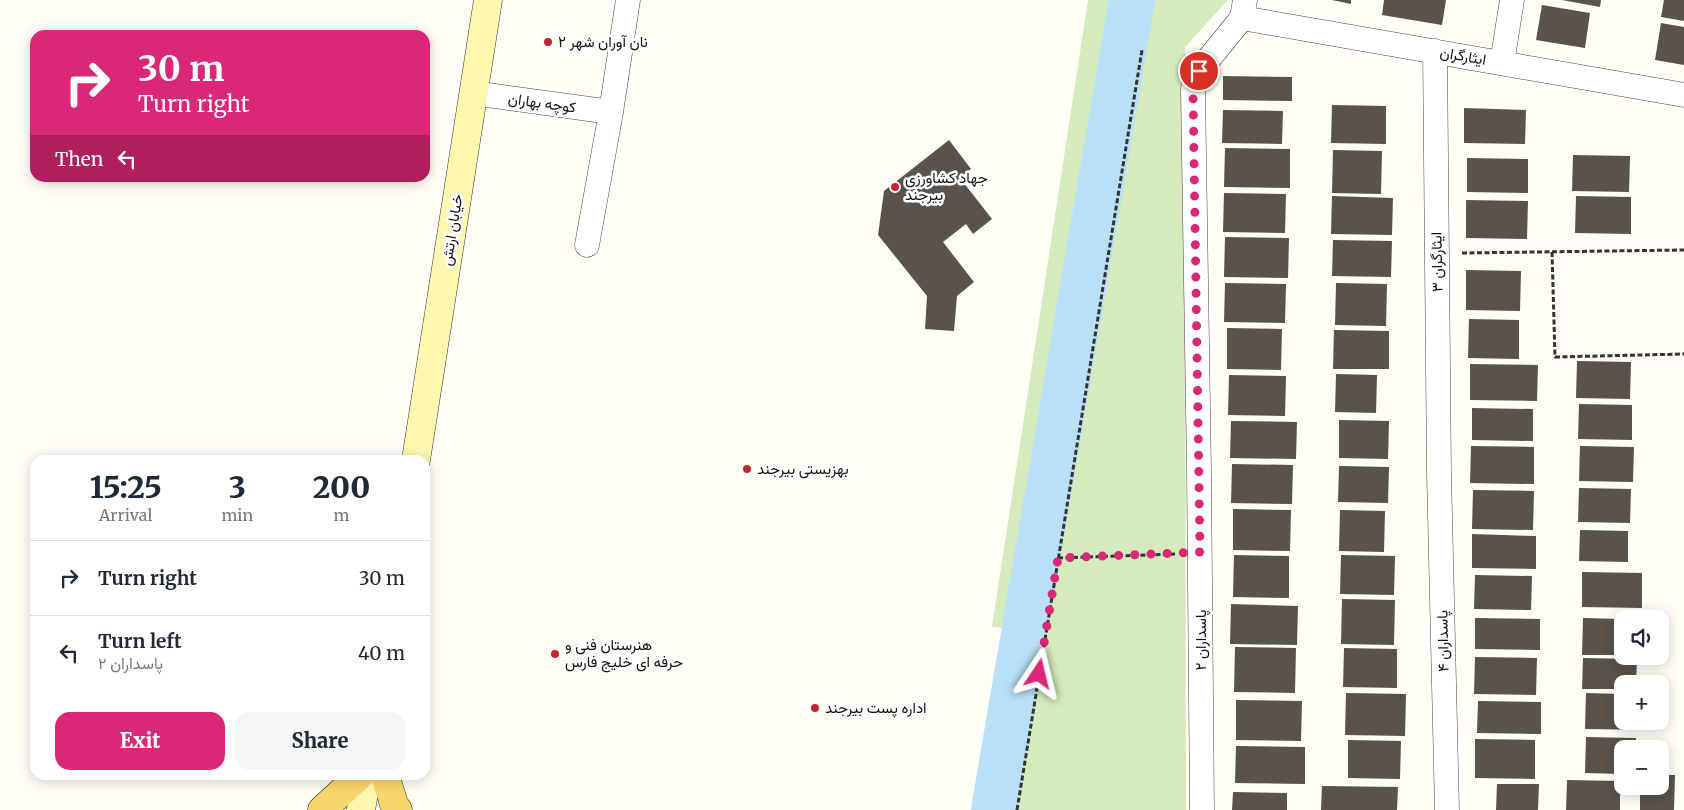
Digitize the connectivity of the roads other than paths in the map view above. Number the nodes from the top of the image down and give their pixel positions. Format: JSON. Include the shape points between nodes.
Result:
{"nodes":[{"id":1,"x":488,"y":0,"type":"edge"},
{"id":2,"x":628,"y":0,"type":"edge"},
{"id":3,"x":1512,"y":0,"type":"edge"},
{"id":4,"x":1243,"y":9,"type":"edge"},
{"id":5,"x":1435,"y":51,"type":"junction"},
{"id":6,"x":1502,"y":63,"type":"junction"},
{"id":7,"x":473,"y":93,"type":"junction"},
{"id":8,"x":1684,"y":95,"type":"edge"},
{"id":9,"x":610,"y":112,"type":"junction"},
{"id":10,"x":587,"y":245,"type":"dead end"},
{"id":11,"x":417,"y":455,"type":"edge"},
{"id":12,"x":1439,"y":473,"type":"joint"},
{"id":13,"x":355,"y":780,"type":"edge"},
{"id":14,"x":366,"y":780,"type":"edge"},
{"id":15,"x":387,"y":780,"type":"edge"},
{"id":16,"x":322,"y":810,"type":"edge"},
{"id":17,"x":361,"y":810,"type":"edge"},
{"id":18,"x":398,"y":810,"type":"edge"},
{"id":19,"x":1202,"y":810,"type":"edge"},
{"id":20,"x":1447,"y":810,"type":"edge"}],
"edges":[{"from":1,"to":7,"type":"main road","name":"خیابان ارتش"},
{"from":2,"to":9,"type":"street"},
{"from":3,"to":6,"type":"street"},
{"from":4,"to":5,"type":"street","name":"ایثارگران"},
{"from":4,"to":19,"type":"street","name":"پاسداران ۲","via":[[1199,71],[1193,91]]},
{"from":5,"to":6,"type":"street","name":"ایثارگران"},
{"from":5,"to":12,"type":"street","name":"ایثارگران ۳"},
{"from":6,"to":8,"type":"street","name":"ایثارگران"},
{"from":7,"to":9,"type":"street","name":"کوچه بهاران"},
{"from":7,"to":11,"type":"main road","name":"خیابان ارتش"},
{"from":9,"to":10,"type":"street"},
{"from":12,"to":20,"type":"street","name":"پاسداران ۴"},
{"from":13,"to":16,"type":"main road"},
{"from":14,"to":17,"type":"main road"},
{"from":15,"to":18,"type":"main road"}]}
